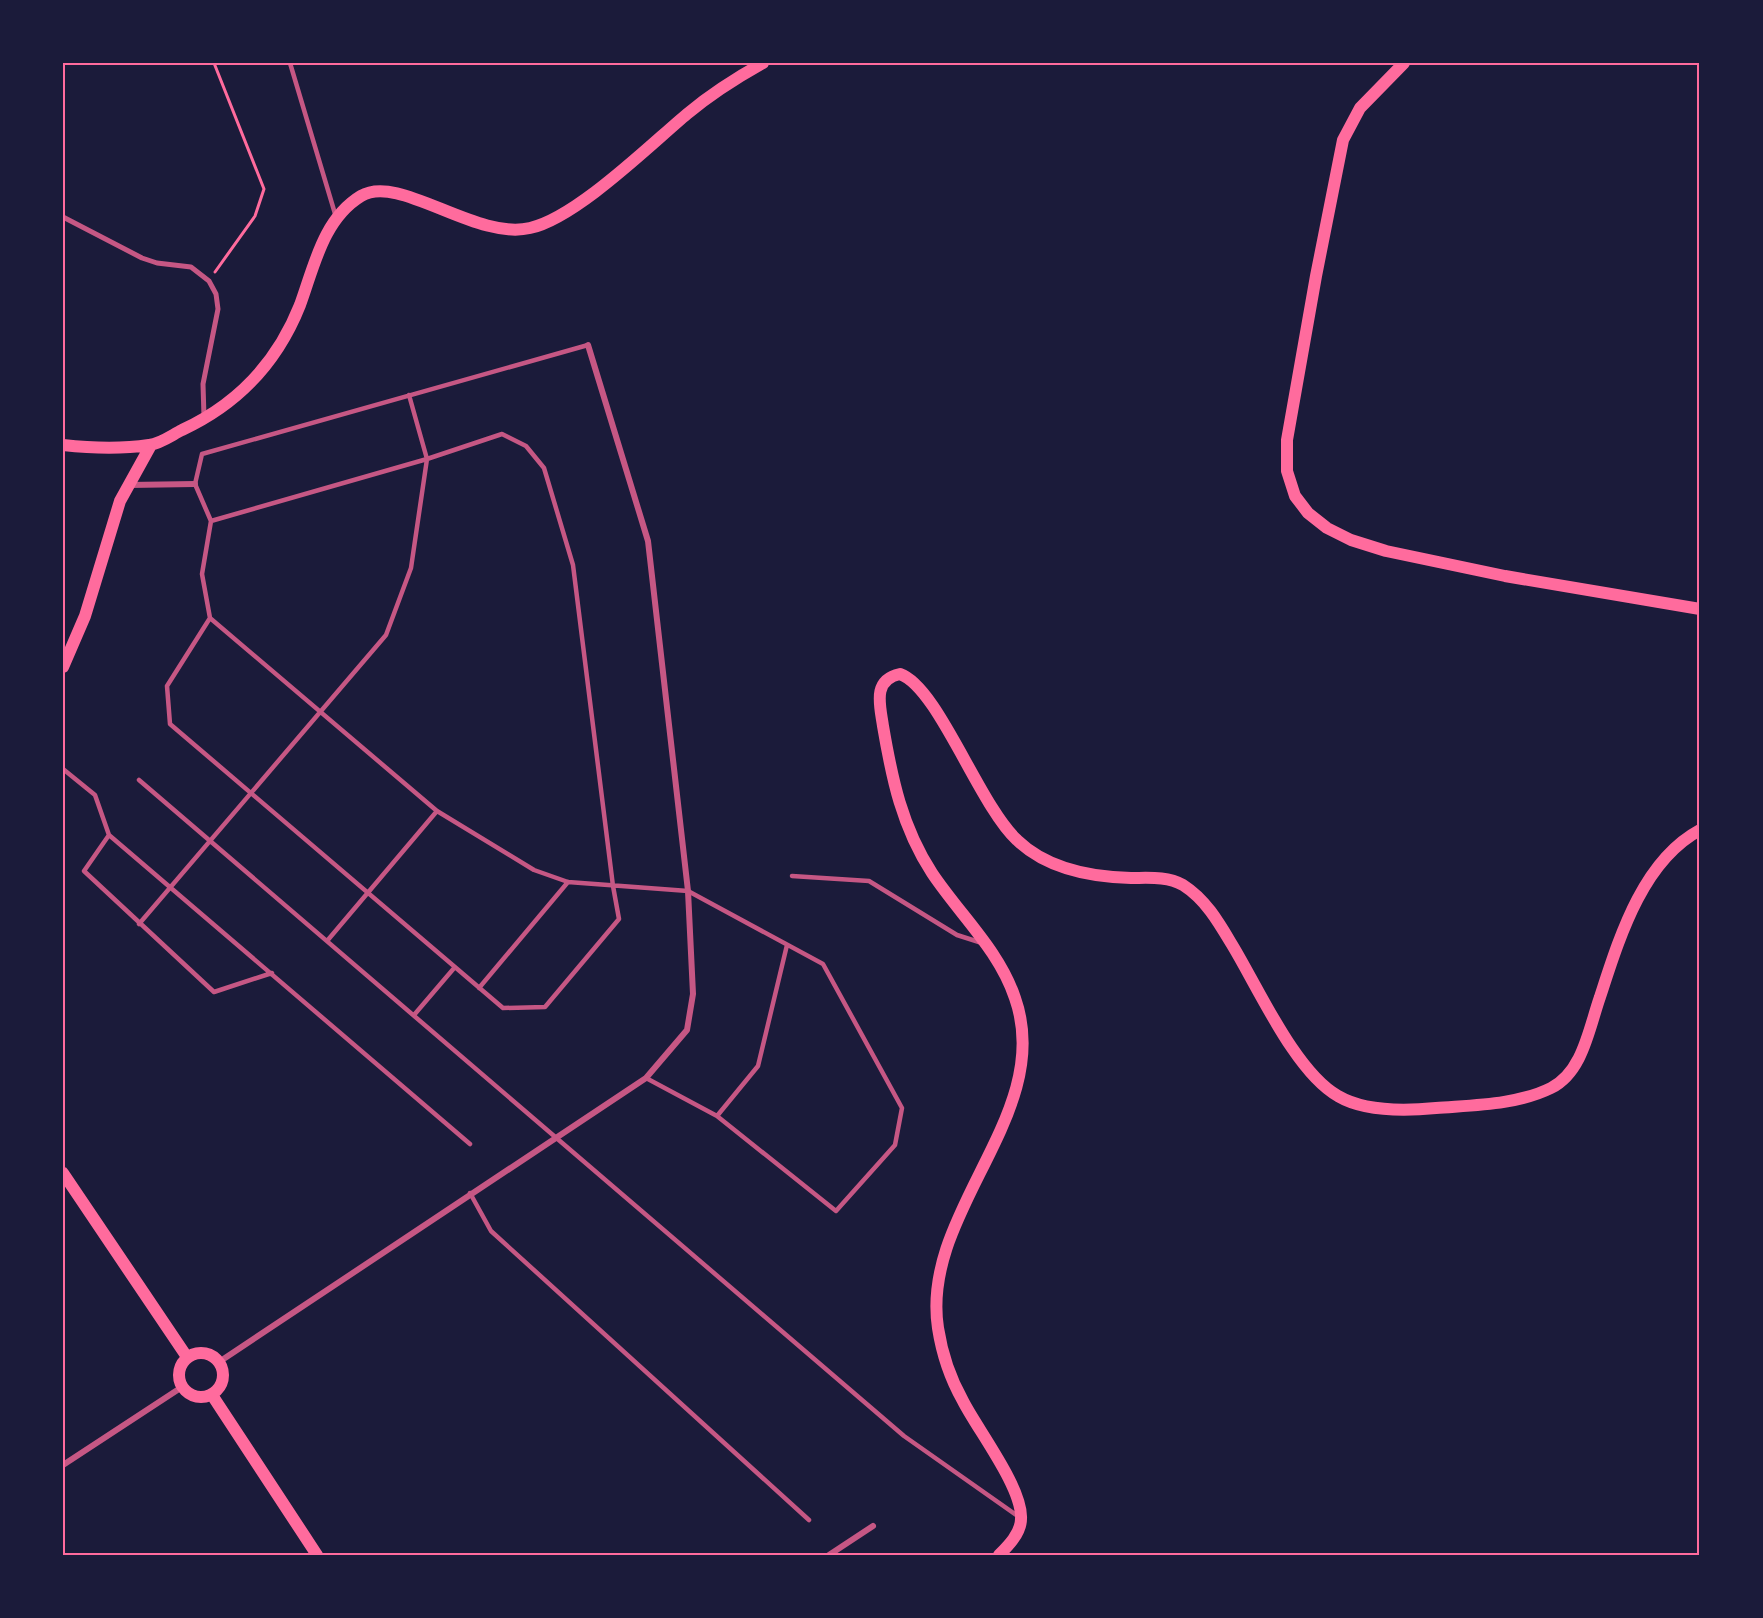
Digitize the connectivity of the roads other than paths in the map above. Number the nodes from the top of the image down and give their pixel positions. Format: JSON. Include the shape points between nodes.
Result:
{"nodes":[{"id":1,"x":290,"y":63,"type":"edge"},
{"id":2,"x":763,"y":63,"type":"edge"},
{"id":3,"x":1404,"y":63,"type":"edge"},
{"id":4,"x":63,"y":217,"type":"edge"},
{"id":5,"x":337,"y":220,"type":"junction"},
{"id":6,"x":588,"y":345,"type":"joint"},
{"id":7,"x":409,"y":396,"type":"junction"},
{"id":8,"x":204,"y":420,"type":"junction"},
{"id":9,"x":63,"y":445,"type":"edge"},
{"id":10,"x":151,"y":445,"type":"junction"},
{"id":11,"x":427,"y":459,"type":"junction"},
{"id":12,"x":195,"y":484,"type":"junction"},
{"id":13,"x":128,"y":485,"type":"junction"},
{"id":14,"x":211,"y":521,"type":"junction"},
{"id":15,"x":1700,"y":609,"type":"edge"},
{"id":16,"x":210,"y":618,"type":"junction"},
{"id":17,"x":63,"y":667,"type":"edge"},
{"id":18,"x":321,"y":710,"type":"junction"},
{"id":19,"x":63,"y":769,"type":"edge"},
{"id":20,"x":139,"y":780,"type":"dead end"},
{"id":21,"x":251,"y":793,"type":"junction"},
{"id":22,"x":437,"y":811,"type":"junction"},
{"id":23,"x":1700,"y":830,"type":"edge"},
{"id":24,"x":108,"y":835,"type":"junction"},
{"id":25,"x":210,"y":840,"type":"junction"},
{"id":26,"x":792,"y":876,"type":"dead end"},
{"id":27,"x":568,"y":882,"type":"junction"},
{"id":28,"x":613,"y":886,"type":"junction"},
{"id":29,"x":170,"y":887,"type":"junction"},
{"id":30,"x":688,"y":891,"type":"junction"},
{"id":31,"x":368,"y":892,"type":"junction"},
{"id":32,"x":139,"y":924,"type":"junction"},
{"id":33,"x":327,"y":941,"type":"junction"},
{"id":34,"x":788,"y":945,"type":"junction"},
{"id":35,"x":987,"y":945,"type":"junction"},
{"id":36,"x":455,"y":967,"type":"junction"},
{"id":37,"x":272,"y":973,"type":"junction"},
{"id":38,"x":479,"y":988,"type":"junction"},
{"id":39,"x":414,"y":1015,"type":"junction"},
{"id":40,"x":646,"y":1078,"type":"junction"},
{"id":41,"x":717,"y":1116,"type":"junction"},
{"id":42,"x":556,"y":1138,"type":"junction"},
{"id":43,"x":470,"y":1144,"type":"dead end"},
{"id":44,"x":63,"y":1173,"type":"edge"},
{"id":45,"x":470,"y":1193,"type":"junction"},
{"id":46,"x":187,"y":1358,"type":"junction"},
{"id":47,"x":219,"y":1362,"type":"junction"},
{"id":48,"x":182,"y":1387,"type":"junction"},
{"id":49,"x":212,"y":1395,"type":"junction"},
{"id":50,"x":63,"y":1465,"type":"edge"},
{"id":51,"x":1022,"y":1519,"type":"junction"},
{"id":52,"x":809,"y":1520,"type":"dead end"},
{"id":53,"x":873,"y":1526,"type":"dead end"},
{"id":54,"x":317,"y":1555,"type":"edge"},
{"id":55,"x":829,"y":1555,"type":"edge"},
{"id":56,"x":999,"y":1555,"type":"edge"}],
"edges":[{"from":1,"to":5,"type":"lane"},
{"from":2,"to":5,"type":"main road","via":[[710,95],[590,194],[539,225],[518,230],[496,229],[385,191],[360,196]]},
{"from":3,"to":15,"type":"main road","via":[[1360,108],[1343,140],[1287,440],[1287,471],[1295,496],[1327,528],[1386,551]]},
{"from":4,"to":8,"type":"street","via":[[142,258],[191,267],[209,281],[218,309],[203,384]]},
{"from":5,"to":8,"type":"main road","via":[[316,257],[292,323],[269,362],[248,387]]},
{"from":6,"to":7,"type":"lane"},
{"from":6,"to":30,"type":"street","via":[[648,541]]},
{"from":7,"to":11,"type":"lane"},
{"from":7,"to":12,"type":"lane","via":[[202,454]]},
{"from":8,"to":10,"type":"main road"},
{"from":9,"to":10,"type":"main road"},
{"from":10,"to":13,"type":"main road"},
{"from":11,"to":14,"type":"lane"},
{"from":11,"to":18,"type":"lane","via":[[411,568],[386,635]]},
{"from":11,"to":28,"type":"lane","via":[[502,434],[526,446],[544,468],[573,565]]},
{"from":12,"to":13,"type":"street"},
{"from":12,"to":14,"type":"lane"},
{"from":13,"to":17,"type":"main road","via":[[85,616]]},
{"from":14,"to":16,"type":"lane","via":[[202,574]]},
{"from":16,"to":18,"type":"lane"},
{"from":16,"to":21,"type":"lane","via":[[167,686],[170,724]]},
{"from":18,"to":21,"type":"lane"},
{"from":18,"to":22,"type":"lane"},
{"from":19,"to":24,"type":"lane","via":[[95,795]]},
{"from":20,"to":25,"type":"lane"},
{"from":21,"to":25,"type":"lane"},
{"from":21,"to":31,"type":"lane"},
{"from":22,"to":27,"type":"lane","via":[[534,870]]},
{"from":22,"to":31,"type":"lane"},
{"from":23,"to":35,"type":"main road","via":[[1670,853],[1642,893],[1616,949],[1581,1053],[1564,1078],[1538,1093],[1492,1102],[1429,1109],[1363,1105],[1335,1095],[1306,1065],[1199,897],[1167,879],[1107,877],[1073,871],[1027,849],[1007,831],[989,806],[925,693],[908,677],[893,676],[881,686],[879,694],[892,778],[902,813],[931,872]]},
{"from":24,"to":29,"type":"lane"},
{"from":24,"to":32,"type":"lane","via":[[84,871]]},
{"from":25,"to":29,"type":"lane"},
{"from":25,"to":33,"type":"lane"},
{"from":26,"to":35,"type":"lane","via":[[869,881],[957,935]]},
{"from":27,"to":28,"type":"lane"},
{"from":27,"to":38,"type":"lane"},
{"from":28,"to":30,"type":"lane"},
{"from":28,"to":38,"type":"lane","via":[[619,919],[545,1007],[503,1008]]},
{"from":29,"to":32,"type":"lane"},
{"from":29,"to":37,"type":"lane"},
{"from":30,"to":34,"type":"lane"},
{"from":30,"to":40,"type":"street","via":[[693,994],[687,1030]]},
{"from":31,"to":33,"type":"lane"},
{"from":31,"to":36,"type":"lane"},
{"from":32,"to":37,"type":"lane","via":[[214,992]]},
{"from":33,"to":39,"type":"lane"},
{"from":34,"to":41,"type":"lane","via":[[758,1066]]},
{"from":34,"to":41,"type":"lane","via":[[823,964],[902,1108],[896,1145],[836,1211]]},
{"from":35,"to":51,"type":"main road","via":[[1015,997],[1023,1028],[1024,1055],[1006,1113],[946,1248],[937,1289],[937,1322],[950,1375],[1008,1479]]},
{"from":36,"to":38,"type":"lane"},
{"from":36,"to":39,"type":"lane"},
{"from":37,"to":43,"type":"lane"},
{"from":39,"to":42,"type":"lane"},
{"from":40,"to":41,"type":"lane"},
{"from":40,"to":42,"type":"street"},
{"from":42,"to":45,"type":"street"},
{"from":42,"to":51,"type":"lane","via":[[904,1436]]},
{"from":44,"to":46,"type":"main road"},
{"from":45,"to":47,"type":"street"},
{"from":45,"to":52,"type":"lane","via":[[491,1231]]},
{"from":46,"to":47,"type":"main road","via":[[208,1353]]},
{"from":46,"to":48,"type":"main road","via":[[178,1372]]},
{"from":47,"to":49,"type":"main road","via":[[223,1378]]},
{"from":48,"to":49,"type":"main road","via":[[194,1397]]},
{"from":48,"to":50,"type":"street"},
{"from":49,"to":54,"type":"main road"},
{"from":51,"to":56,"type":"main road","via":[[1012,1541]]},
{"from":53,"to":55,"type":"street"}]}
